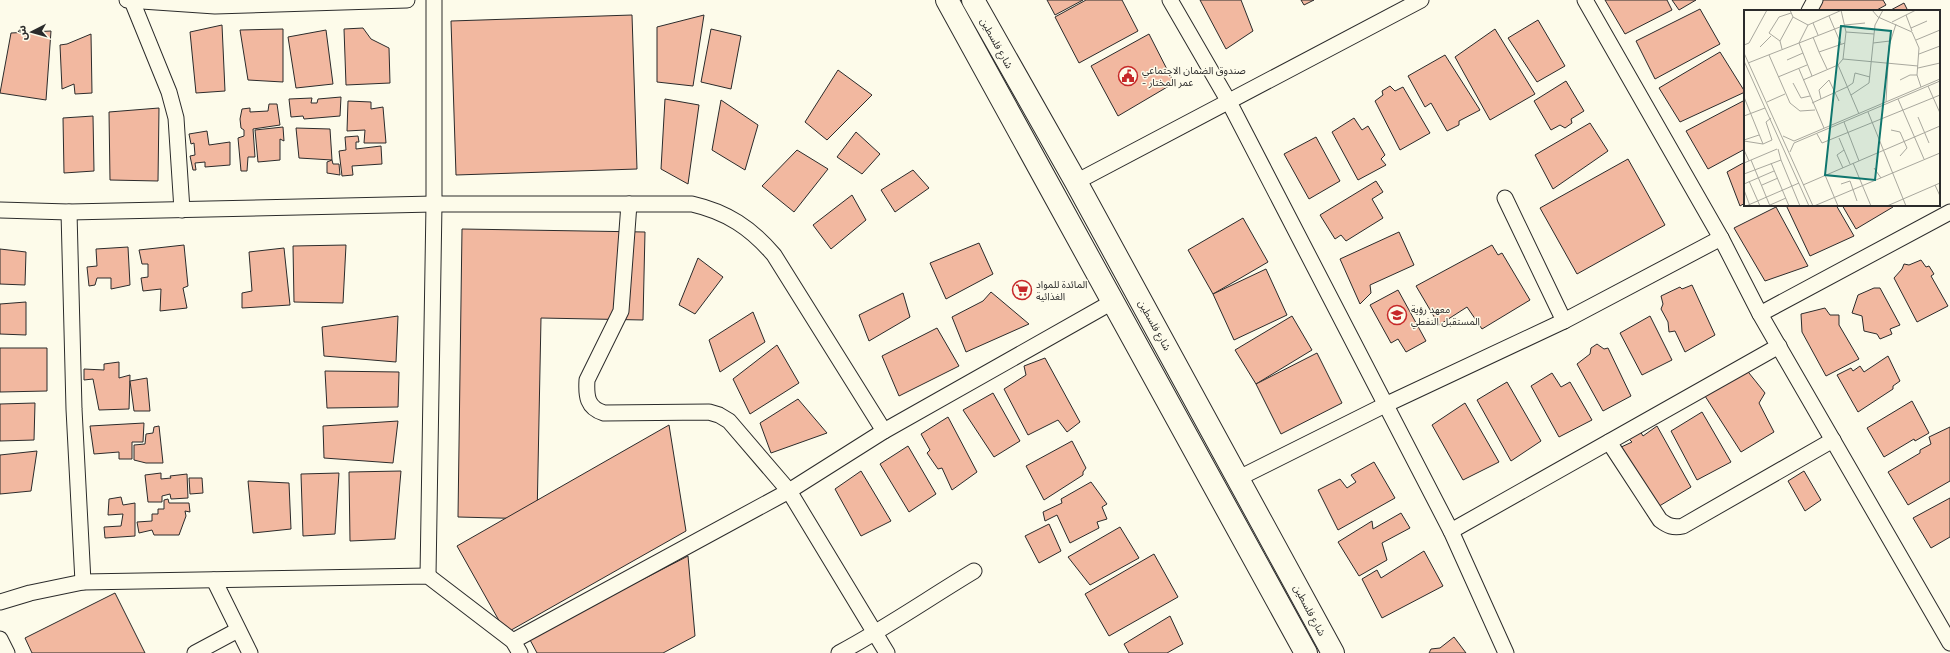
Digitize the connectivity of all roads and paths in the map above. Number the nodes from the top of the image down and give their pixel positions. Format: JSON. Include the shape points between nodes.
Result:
{"nodes":[{"id":1,"x":407,"y":0,"type":"edge"},
{"id":2,"x":434,"y":0,"type":"edge"},
{"id":3,"x":947,"y":0,"type":"edge"},
{"id":4,"x":972,"y":0,"type":"edge"},
{"id":5,"x":1170,"y":0,"type":"edge"},
{"id":6,"x":1421,"y":0,"type":"edge"},
{"id":7,"x":1585,"y":0,"type":"edge"},
{"id":8,"x":1815,"y":0,"type":"edge"},
{"id":9,"x":129,"y":1,"type":"edge"},
{"id":10,"x":1810,"y":10,"type":"edge"},
{"id":11,"x":1229,"y":102,"type":"junction"},
{"id":12,"x":1031,"y":103,"type":"junction"},
{"id":13,"x":1011,"y":114,"type":"junction"},
{"id":14,"x":1076,"y":182,"type":"junction"},
{"id":15,"x":1505,"y":198,"type":"dead end"},
{"id":16,"x":434,"y":204,"type":"junction"},
{"id":17,"x":629,"y":204,"type":"junction"},
{"id":18,"x":0,"y":210,"type":"edge"},
{"id":19,"x":182,"y":210,"type":"junction"},
{"id":20,"x":69,"y":212,"type":"junction"},
{"id":21,"x":1950,"y":212,"type":"edge"},
{"id":22,"x":1721,"y":238,"type":"junction"},
{"id":23,"x":1114,"y":301,"type":"junction"},
{"id":24,"x":1760,"y":314,"type":"junction"},
{"id":25,"x":1564,"y":321,"type":"junction"},
{"id":26,"x":1779,"y":346,"type":"junction"},
{"id":27,"x":1385,"y":405,"type":"junction"},
{"id":28,"x":884,"y":431,"type":"junction"},
{"id":29,"x":1833,"y":440,"type":"junction"},
{"id":30,"x":1609,"y":442,"type":"junction"},
{"id":31,"x":1239,"y":478,"type":"junction"},
{"id":32,"x":789,"y":492,"type":"junction"},
{"id":33,"x":1451,"y":531,"type":"junction"},
{"id":34,"x":974,"y":571,"type":"dead end"},
{"id":35,"x":428,"y":576,"type":"junction"},
{"id":36,"x":214,"y":580,"type":"junction"},
{"id":37,"x":83,"y":582,"type":"junction"},
{"id":38,"x":0,"y":602,"type":"edge"},
{"id":39,"x":238,"y":630,"type":"junction"},
{"id":40,"x":876,"y":633,"type":"junction"},
{"id":41,"x":0,"y":639,"type":"edge"},
{"id":42,"x":1950,"y":643,"type":"edge"},
{"id":43,"x":517,"y":647,"type":"edge"},
{"id":44,"x":7,"y":653,"type":"edge"},
{"id":45,"x":195,"y":653,"type":"edge"},
{"id":46,"x":250,"y":653,"type":"edge"},
{"id":47,"x":840,"y":653,"type":"edge"},
{"id":48,"x":887,"y":653,"type":"edge"},
{"id":49,"x":1306,"y":653,"type":"edge"},
{"id":50,"x":1333,"y":653,"type":"edge"},
{"id":51,"x":1506,"y":653,"type":"edge"}],
"edges":[{"from":1,"to":9,"type":"street","via":[[215,6]]},
{"from":2,"to":16,"type":"street"},
{"from":3,"to":13,"type":"street"},
{"from":4,"to":12,"type":"street","name":"شارع فلسطين"},
{"from":5,"to":11,"type":"street"},
{"from":6,"to":11,"type":"street"},
{"from":7,"to":22,"type":"street"},
{"from":8,"to":10,"type":"street"},
{"from":9,"to":19,"type":"street","via":[[169,92],[176,118]]},
{"from":11,"to":14,"type":"street"},
{"from":11,"to":27,"type":"street"},
{"from":12,"to":13,"type":"street"},
{"from":12,"to":14,"type":"street","name":"شارع فلسطين"},
{"from":13,"to":23,"type":"street"},
{"from":14,"to":31,"type":"street","name":"شارع فلسطين"},
{"from":15,"to":25,"type":"street"},
{"from":16,"to":17,"type":"street"},
{"from":16,"to":19,"type":"street"},
{"from":16,"to":35,"type":"street"},
{"from":17,"to":28,"type":"street","via":[[692,204],[708,207],[727,215],[762,241],[774,255]]},
{"from":17,"to":32,"type":"street","via":[[623,300],[619,317],[587,380],[586,391],[591,406],[604,413],[709,412],[719,415],[729,422]]},
{"from":18,"to":20,"type":"street"},
{"from":19,"to":20,"type":"street"},
{"from":20,"to":37,"type":"street","via":[[74,409]]},
{"from":21,"to":24,"type":"street"},
{"from":22,"to":24,"type":"street"},
{"from":22,"to":25,"type":"street"},
{"from":23,"to":28,"type":"street"},
{"from":23,"to":49,"type":"street"},
{"from":24,"to":26,"type":"street"},
{"from":25,"to":27,"type":"street"},
{"from":26,"to":29,"type":"street"},
{"from":26,"to":30,"type":"street"},
{"from":27,"to":31,"type":"street"},
{"from":27,"to":33,"type":"street"},
{"from":28,"to":32,"type":"street"},
{"from":29,"to":30,"type":"street","via":[[1683,526],[1675,528],[1660,520]]},
{"from":29,"to":42,"type":"street"},
{"from":30,"to":33,"type":"street"},
{"from":31,"to":50,"type":"street","name":"شارع فلسطين"},
{"from":32,"to":40,"type":"street"},
{"from":32,"to":43,"type":"street"},
{"from":33,"to":51,"type":"street"},
{"from":34,"to":40,"type":"street"},
{"from":35,"to":36,"type":"street"},
{"from":35,"to":43,"type":"street"},
{"from":36,"to":37,"type":"street"},
{"from":36,"to":39,"type":"street"},
{"from":37,"to":38,"type":"street"},
{"from":39,"to":45,"type":"street"},
{"from":39,"to":46,"type":"street"},
{"from":40,"to":47,"type":"street"},
{"from":40,"to":48,"type":"street"},
{"from":41,"to":44,"type":"street"}]}
